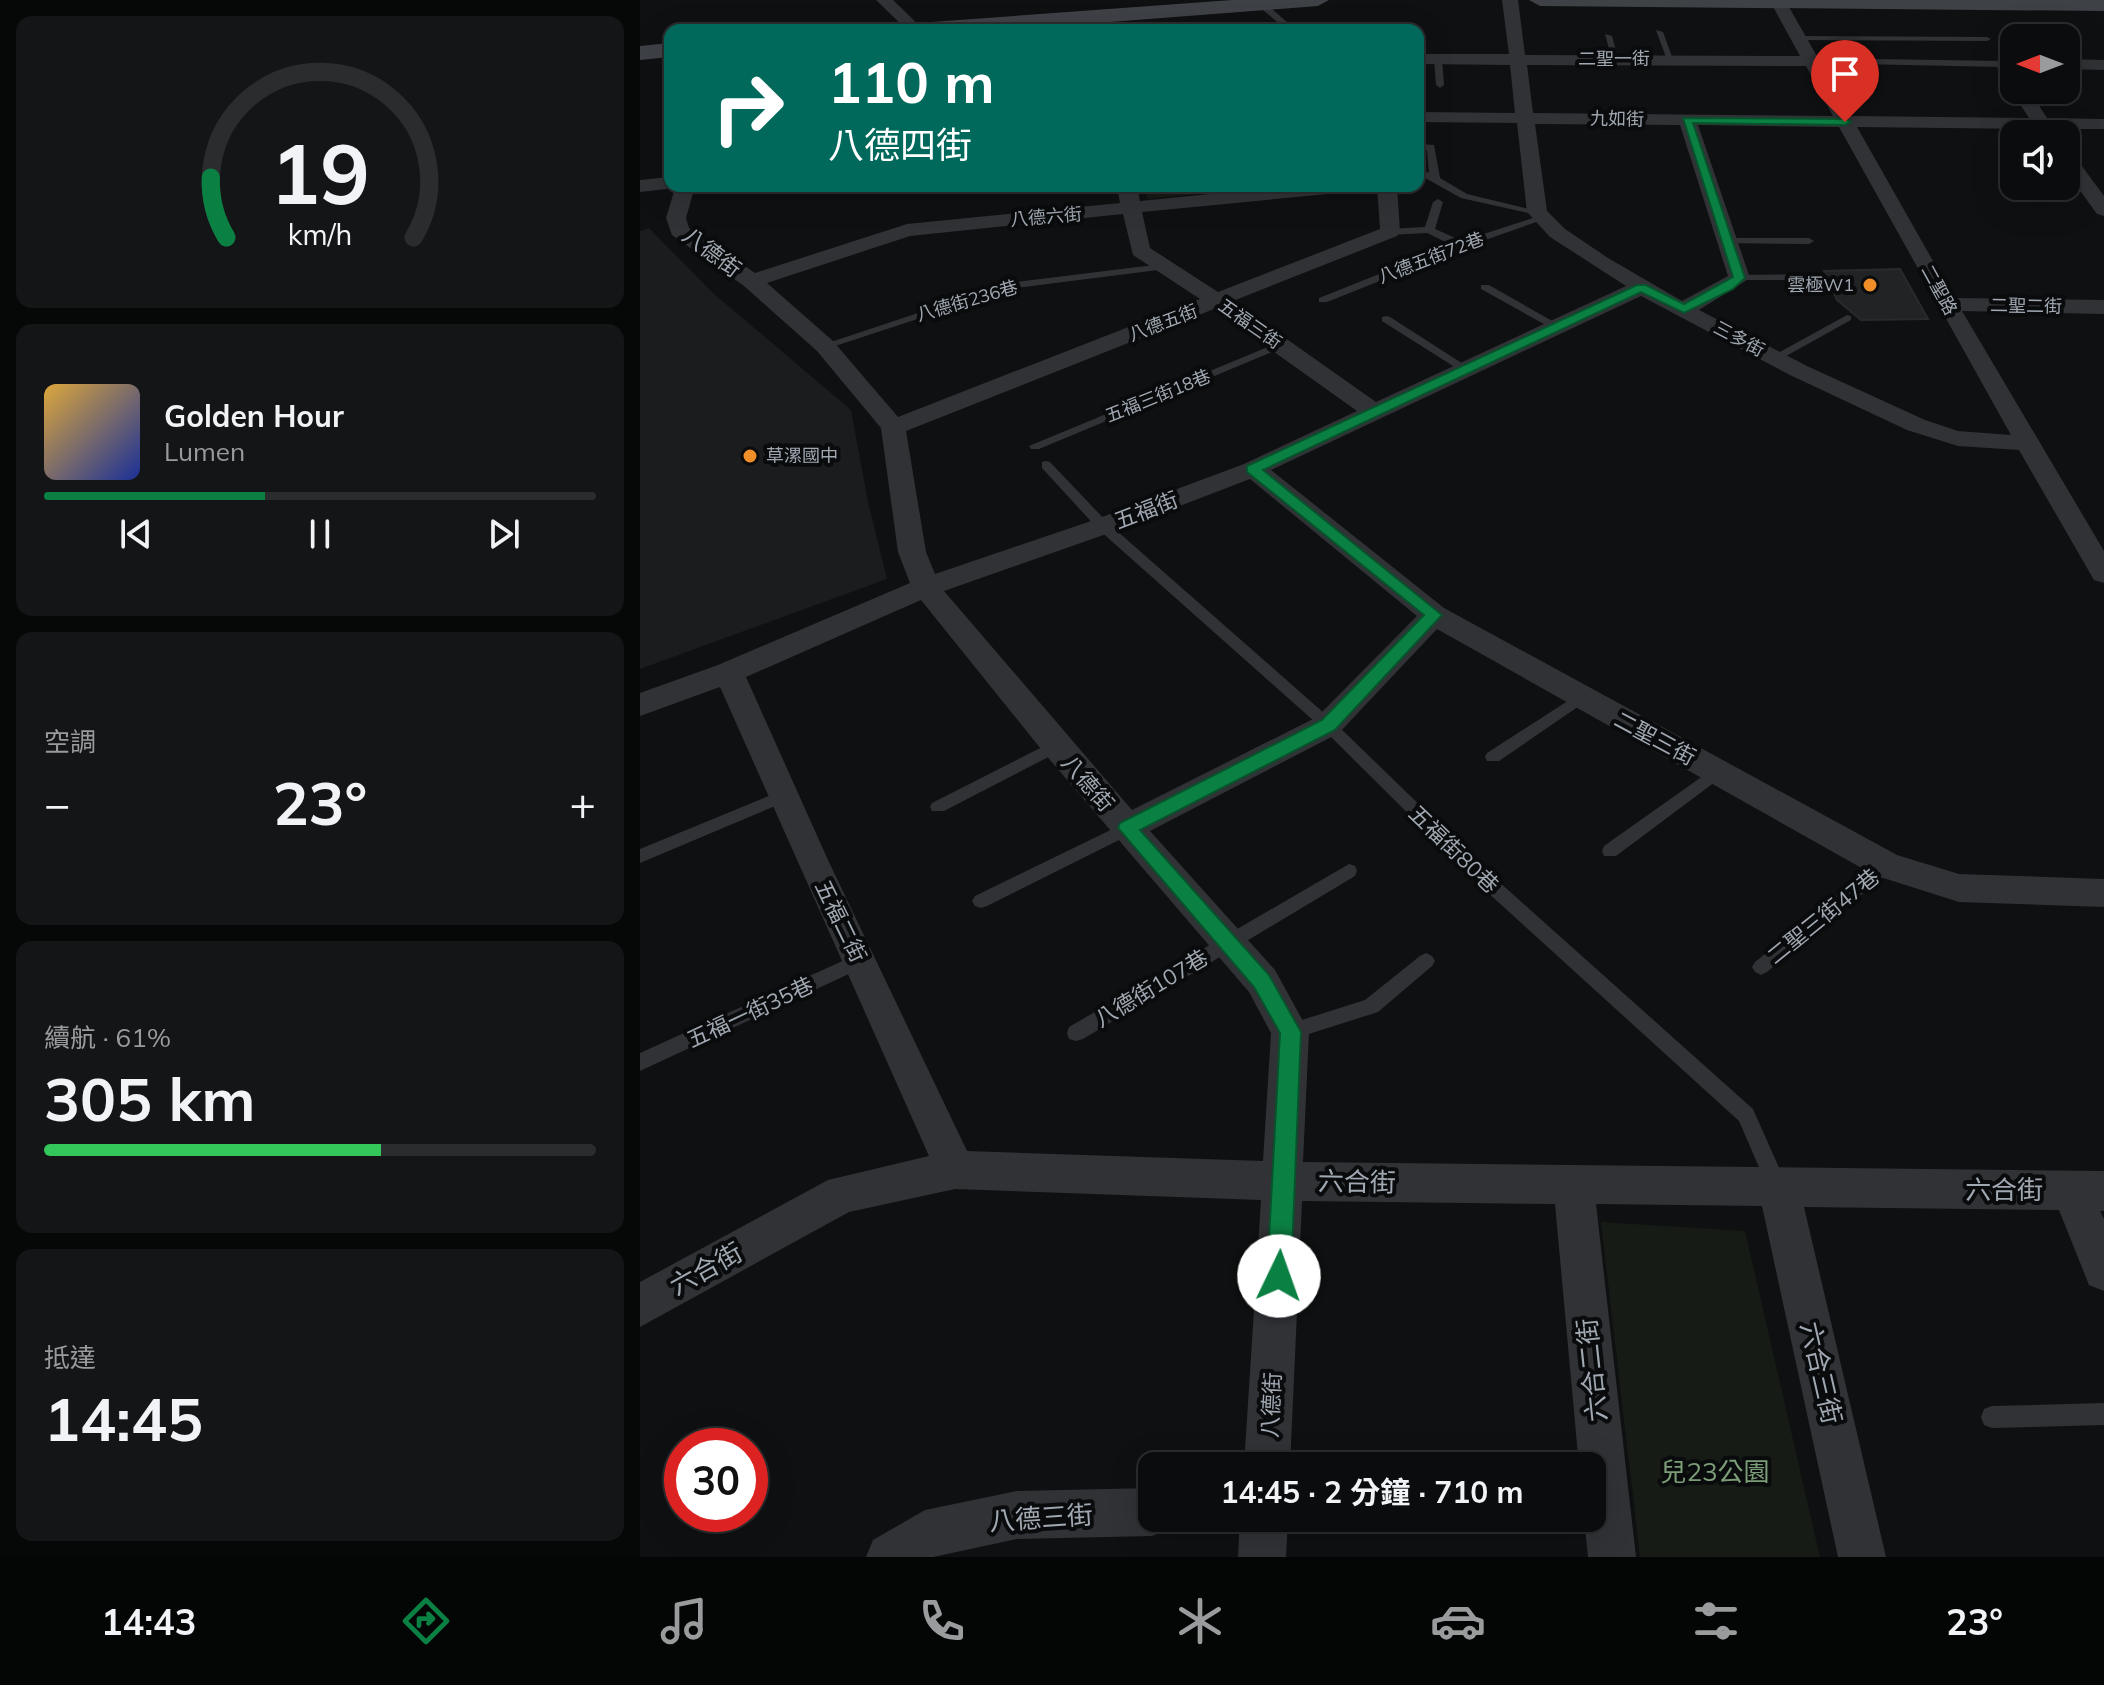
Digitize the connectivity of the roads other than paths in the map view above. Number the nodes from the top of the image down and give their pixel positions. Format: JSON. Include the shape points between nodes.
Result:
{"nodes":[{"id":1,"x":884,"y":0,"type":"edge"},
{"id":2,"x":1318,"y":0,"type":"edge"},
{"id":3,"x":1510,"y":0,"type":"edge"},
{"id":4,"x":1540,"y":0,"type":"edge"},
{"id":5,"x":1255,"y":2,"type":"edge"},
{"id":6,"x":1779,"y":3,"type":"junction"},
{"id":7,"x":2104,"y":5,"type":"edge"},
{"id":8,"x":1102,"y":23,"type":"edge"},
{"id":9,"x":910,"y":24,"type":"edge"},
{"id":10,"x":1076,"y":24,"type":"edge"},
{"id":11,"x":1284,"y":24,"type":"edge"},
{"id":12,"x":1659,"y":32,"type":"dead end"},
{"id":13,"x":1608,"y":36,"type":"dead end"},
{"id":14,"x":1798,"y":38,"type":"junction"},
{"id":15,"x":1958,"y":39,"type":"junction"},
{"id":16,"x":1987,"y":39,"type":"dead end"},
{"id":17,"x":664,"y":51,"type":"edge"},
{"id":18,"x":640,"y":53,"type":"edge"},
{"id":19,"x":1515,"y":58,"type":"junction"},
{"id":20,"x":1424,"y":59,"type":"edge"},
{"id":21,"x":1438,"y":59,"type":"junction"},
{"id":22,"x":1616,"y":60,"type":"junction"},
{"id":23,"x":1671,"y":60,"type":"junction"},
{"id":24,"x":1811,"y":61,"type":"junction"},
{"id":25,"x":1975,"y":64,"type":"junction"},
{"id":26,"x":2000,"y":64,"type":"edge"},
{"id":27,"x":2080,"y":64,"type":"edge"},
{"id":28,"x":2104,"y":65,"type":"edge"},
{"id":29,"x":1440,"y":85,"type":"dead end"},
{"id":30,"x":1424,"y":117,"type":"edge"},
{"id":31,"x":1524,"y":118,"type":"junction"},
{"id":32,"x":1687,"y":120,"type":"junction"},
{"id":33,"x":1845,"y":122,"type":"junction"},
{"id":34,"x":2104,"y":124,"type":"edge"},
{"id":35,"x":2080,"y":126,"type":"edge"},
{"id":36,"x":2000,"y":127,"type":"edge"},
{"id":37,"x":1424,"y":147,"type":"edge"},
{"id":38,"x":1424,"y":173,"type":"edge"},
{"id":39,"x":2080,"y":177,"type":"edge"},
{"id":40,"x":1435,"y":178,"type":"junction"},
{"id":41,"x":664,"y":184,"type":"edge"},
{"id":42,"x":640,"y":186,"type":"edge"},
{"id":43,"x":683,"y":192,"type":"edge"},
{"id":44,"x":1128,"y":192,"type":"edge"},
{"id":45,"x":1291,"y":192,"type":"edge"},
{"id":46,"x":1387,"y":192,"type":"edge"},
{"id":47,"x":1438,"y":202,"type":"dead end"},
{"id":48,"x":1130,"y":209,"type":"junction"},
{"id":49,"x":2104,"y":210,"type":"edge"},
{"id":50,"x":1538,"y":216,"type":"junction"},
{"id":51,"x":1429,"y":230,"type":"junction"},
{"id":52,"x":1390,"y":232,"type":"junction"},
{"id":53,"x":1726,"y":241,"type":"junction"},
{"id":54,"x":1809,"y":241,"type":"dead end"},
{"id":55,"x":1461,"y":245,"type":"junction"},
{"id":56,"x":1162,"y":267,"type":"junction"},
{"id":57,"x":1818,"y":277,"type":"dead end"},
{"id":58,"x":1739,"y":278,"type":"junction"},
{"id":59,"x":752,"y":281,"type":"junction"},
{"id":60,"x":1485,"y":287,"type":"dead end"},
{"id":61,"x":1642,"y":287,"type":"junction"},
{"id":62,"x":1323,"y":300,"type":"dead end"},
{"id":63,"x":1218,"y":301,"type":"junction"},
{"id":64,"x":1947,"y":304,"type":"junction"},
{"id":65,"x":2104,"y":307,"type":"edge"},
{"id":66,"x":1684,"y":309,"type":"junction"},
{"id":67,"x":1847,"y":318,"type":"dead end"},
{"id":68,"x":1386,"y":319,"type":"dead end"},
{"id":69,"x":1555,"y":326,"type":"junction"},
{"id":70,"x":1280,"y":345,"type":"junction"},
{"id":71,"x":825,"y":346,"type":"junction"},
{"id":72,"x":1775,"y":358,"type":"junction"},
{"id":73,"x":1465,"y":369,"type":"junction"},
{"id":74,"x":1372,"y":411,"type":"junction"},
{"id":75,"x":893,"y":427,"type":"junction"},
{"id":76,"x":2028,"y":443,"type":"junction"},
{"id":77,"x":1035,"y":446,"type":"dead end"},
{"id":78,"x":1046,"y":465,"type":"dead end"},
{"id":79,"x":1253,"y":469,"type":"junction"},
{"id":80,"x":1103,"y":526,"type":"junction"},
{"id":81,"x":2104,"y":574,"type":"edge"},
{"id":82,"x":926,"y":587,"type":"junction"},
{"id":83,"x":1434,"y":615,"type":"junction"},
{"id":84,"x":729,"y":672,"type":"junction"},
{"id":85,"x":1580,"y":698,"type":"junction"},
{"id":86,"x":640,"y":705,"type":"edge"},
{"id":87,"x":1328,"y":725,"type":"junction"},
{"id":88,"x":1056,"y":746,"type":"junction"},
{"id":89,"x":1493,"y":757,"type":"dead end"},
{"id":90,"x":1717,"y":772,"type":"junction"},
{"id":91,"x":781,"y":797,"type":"junction"},
{"id":92,"x":938,"y":807,"type":"dead end"},
{"id":93,"x":1127,"y":828,"type":"junction"},
{"id":94,"x":1610,"y":851,"type":"dead end"},
{"id":95,"x":640,"y":856,"type":"edge"},
{"id":96,"x":1886,"y":865,"type":"junction"},
{"id":97,"x":1349,"y":871,"type":"dead end"},
{"id":98,"x":2104,"y":893,"type":"edge"},
{"id":99,"x":981,"y":901,"type":"dead end"},
{"id":100,"x":1227,"y":943,"type":"junction"},
{"id":101,"x":860,"y":961,"type":"junction"},
{"id":102,"x":1426,"y":961,"type":"dead end"},
{"id":103,"x":1761,"y":967,"type":"dead end"},
{"id":104,"x":1290,"y":1032,"type":"junction"},
{"id":105,"x":1076,"y":1033,"type":"dead end"},
{"id":106,"x":640,"y":1062,"type":"edge"},
{"id":107,"x":955,"y":1170,"type":"junction"},
{"id":108,"x":1285,"y":1181,"type":"junction"},
{"id":109,"x":1573,"y":1184,"type":"junction"},
{"id":110,"x":1779,"y":1189,"type":"junction"},
{"id":111,"x":2088,"y":1191,"type":"edge"},
{"id":112,"x":2104,"y":1270,"type":"edge"},
{"id":113,"x":640,"y":1305,"type":"edge"},
{"id":114,"x":2104,"y":1414,"type":"edge"},
{"id":115,"x":1992,"y":1417,"type":"dead end"},
{"id":116,"x":1268,"y":1452,"type":"edge"},
{"id":117,"x":1138,"y":1512,"type":"edge"},
{"id":118,"x":1263,"y":1532,"type":"edge"},
{"id":119,"x":890,"y":1557,"type":"edge"},
{"id":120,"x":1262,"y":1557,"type":"edge"},
{"id":121,"x":1612,"y":1557,"type":"edge"},
{"id":122,"x":1862,"y":1557,"type":"edge"}],
"edges":[{"from":1,"to":9,"type":"street"},
{"from":2,"to":5,"type":"street"},
{"from":3,"to":19,"type":"street"},
{"from":4,"to":6,"type":"street"},
{"from":5,"to":8,"type":"street"},
{"from":5,"to":11,"type":"lane"},
{"from":6,"to":7,"type":"street"},
{"from":6,"to":14,"type":"street","name":"二聖路"},
{"from":8,"to":10,"type":"street"},
{"from":12,"to":23,"type":"lane"},
{"from":13,"to":22,"type":"lane"},
{"from":14,"to":15,"type":"lane"},
{"from":14,"to":24,"type":"street","name":"二聖路"},
{"from":15,"to":16,"type":"lane"},
{"from":15,"to":25,"type":"lane"},
{"from":17,"to":18,"type":"street"},
{"from":19,"to":21,"type":"street","name":"二聖一街"},
{"from":19,"to":22,"type":"street","name":"二聖一街"},
{"from":19,"to":31,"type":"street"},
{"from":20,"to":21,"type":"street","name":"二聖一街"},
{"from":21,"to":29,"type":"lane"},
{"from":22,"to":23,"type":"street","name":"二聖一街"},
{"from":23,"to":24,"type":"street","name":"二聖一街"},
{"from":24,"to":25,"type":"lane"},
{"from":24,"to":33,"type":"street","name":"二聖路"},
{"from":25,"to":26,"type":"lane"},
{"from":27,"to":28,"type":"street"},
{"from":30,"to":31,"type":"street","name":"九如街"},
{"from":31,"to":32,"type":"street","name":"九如街"},
{"from":31,"to":50,"type":"street"},
{"from":32,"to":33,"type":"street","name":"九如街"},
{"from":32,"to":53,"type":"street"},
{"from":33,"to":36,"type":"street","name":"九如街"},
{"from":33,"to":64,"type":"street","name":"二聖路"},
{"from":34,"to":35,"type":"street","name":"九如街"},
{"from":37,"to":40,"type":"lane","via":[[1431,147]]},
{"from":38,"to":40,"type":"lane"},
{"from":39,"to":49,"type":"street"},
{"from":40,"to":50,"type":"lane","via":[[1464,196]]},
{"from":41,"to":42,"type":"street"},
{"from":43,"to":59,"type":"street","name":"八德街","via":[[676,218],[679,231]]},
{"from":44,"to":48,"type":"street","name":"五福三街"},
{"from":45,"to":48,"type":"street","name":"八德六街"},
{"from":46,"to":52,"type":"street"},
{"from":47,"to":51,"type":"lane"},
{"from":48,"to":56,"type":"street","name":"五福三街","via":[[1140,251]]},
{"from":48,"to":59,"type":"street","name":"八德六街","via":[[907,230]]},
{"from":50,"to":55,"type":"lane","name":"八德五街72巷"},
{"from":50,"to":61,"type":"street","name":"三多街","via":[[1564,241]]},
{"from":51,"to":52,"type":"lane"},
{"from":51,"to":55,"type":"lane"},
{"from":52,"to":63,"type":"street","name":"八德五街"},
{"from":53,"to":54,"type":"lane"},
{"from":53,"to":58,"type":"street"},
{"from":55,"to":62,"type":"lane","name":"八德五街72巷"},
{"from":56,"to":63,"type":"street","name":"五福三街"},
{"from":56,"to":71,"type":"lane","name":"八德街236巷","via":[[1008,286]]},
{"from":57,"to":58,"type":"lane"},
{"from":58,"to":66,"type":"street"},
{"from":59,"to":71,"type":"street","name":"八德街"},
{"from":60,"to":69,"type":"lane"},
{"from":61,"to":66,"type":"street","name":"三多街"},
{"from":61,"to":69,"type":"street","name":"五福街"},
{"from":63,"to":70,"type":"street","name":"五福三街"},
{"from":63,"to":75,"type":"street","name":"八德五街"},
{"from":64,"to":65,"type":"street","name":"二聖二街"},
{"from":64,"to":76,"type":"street","name":"二聖路"},
{"from":66,"to":72,"type":"street","name":"三多街"},
{"from":67,"to":72,"type":"lane"},
{"from":68,"to":73,"type":"lane"},
{"from":69,"to":73,"type":"street","name":"五福街"},
{"from":70,"to":74,"type":"street","name":"五福三街"},
{"from":70,"to":77,"type":"lane","name":"五福三街18巷"},
{"from":71,"to":75,"type":"street","name":"八德街"},
{"from":72,"to":76,"type":"street","name":"三多街","via":[[1893,417],[1951,438]]},
{"from":73,"to":74,"type":"street","name":"五福街"},
{"from":74,"to":79,"type":"street","name":"五福街"},
{"from":75,"to":82,"type":"street","name":"八德街","via":[[912,552]]},
{"from":76,"to":81,"type":"street","name":"二聖路"},
{"from":78,"to":80,"type":"lane","name":"五福街80巷"},
{"from":79,"to":80,"type":"street","name":"五福街"},
{"from":79,"to":83,"type":"street","name":"二聖三街"},
{"from":80,"to":82,"type":"street","name":"五福街"},
{"from":80,"to":87,"type":"lane","name":"五福街80巷"},
{"from":82,"to":84,"type":"street","name":"五福街"},
{"from":82,"to":88,"type":"street","name":"八德街"},
{"from":83,"to":85,"type":"street","name":"二聖三街"},
{"from":83,"to":87,"type":"street"},
{"from":84,"to":86,"type":"street","name":"五福街"},
{"from":84,"to":91,"type":"street","name":"五福二街"},
{"from":85,"to":89,"type":"lane"},
{"from":85,"to":90,"type":"street","name":"二聖三街"},
{"from":87,"to":93,"type":"street"},
{"from":87,"to":110,"type":"lane","name":"五福街80巷","via":[[1492,886],[1746,1115]]},
{"from":88,"to":92,"type":"lane"},
{"from":88,"to":93,"type":"street","name":"八德街"},
{"from":90,"to":94,"type":"lane"},
{"from":90,"to":96,"type":"street","name":"二聖三街"},
{"from":91,"to":95,"type":"lane"},
{"from":91,"to":101,"type":"street","name":"五福二街"},
{"from":93,"to":99,"type":"lane"},
{"from":93,"to":100,"type":"street","name":"八德街"},
{"from":96,"to":98,"type":"street","name":"二聖三街","via":[[1959,888]]},
{"from":96,"to":103,"type":"lane","name":"二聖三街47巷"},
{"from":97,"to":100,"type":"lane","name":"八德街107巷"},
{"from":100,"to":104,"type":"street","name":"八德街","via":[[1262,981]]},
{"from":100,"to":105,"type":"lane","name":"八德街107巷"},
{"from":101,"to":106,"type":"lane","name":"五福一街35巷"},
{"from":101,"to":107,"type":"street","name":"五福二街"},
{"from":102,"to":104,"type":"lane","via":[[1371,1006]]},
{"from":104,"to":108,"type":"street","name":"八德街"},
{"from":107,"to":108,"type":"street","name":"六合街"},
{"from":107,"to":113,"type":"street","name":"六合街","via":[[842,1194]]},
{"from":108,"to":109,"type":"street","name":"六合街"},
{"from":108,"to":116,"type":"street","name":"八德街"},
{"from":109,"to":110,"type":"street","name":"六合街"},
{"from":109,"to":121,"type":"street","name":"六合二街"},
{"from":110,"to":111,"type":"street","name":"六合街"},
{"from":110,"to":122,"type":"street","name":"六合三街"},
{"from":111,"to":112,"type":"street"},
{"from":114,"to":115,"type":"lane"},
{"from":117,"to":119,"type":"street","name":"八德三街","via":[[1017,1515],[925,1534]]},
{"from":118,"to":120,"type":"street"}]}
